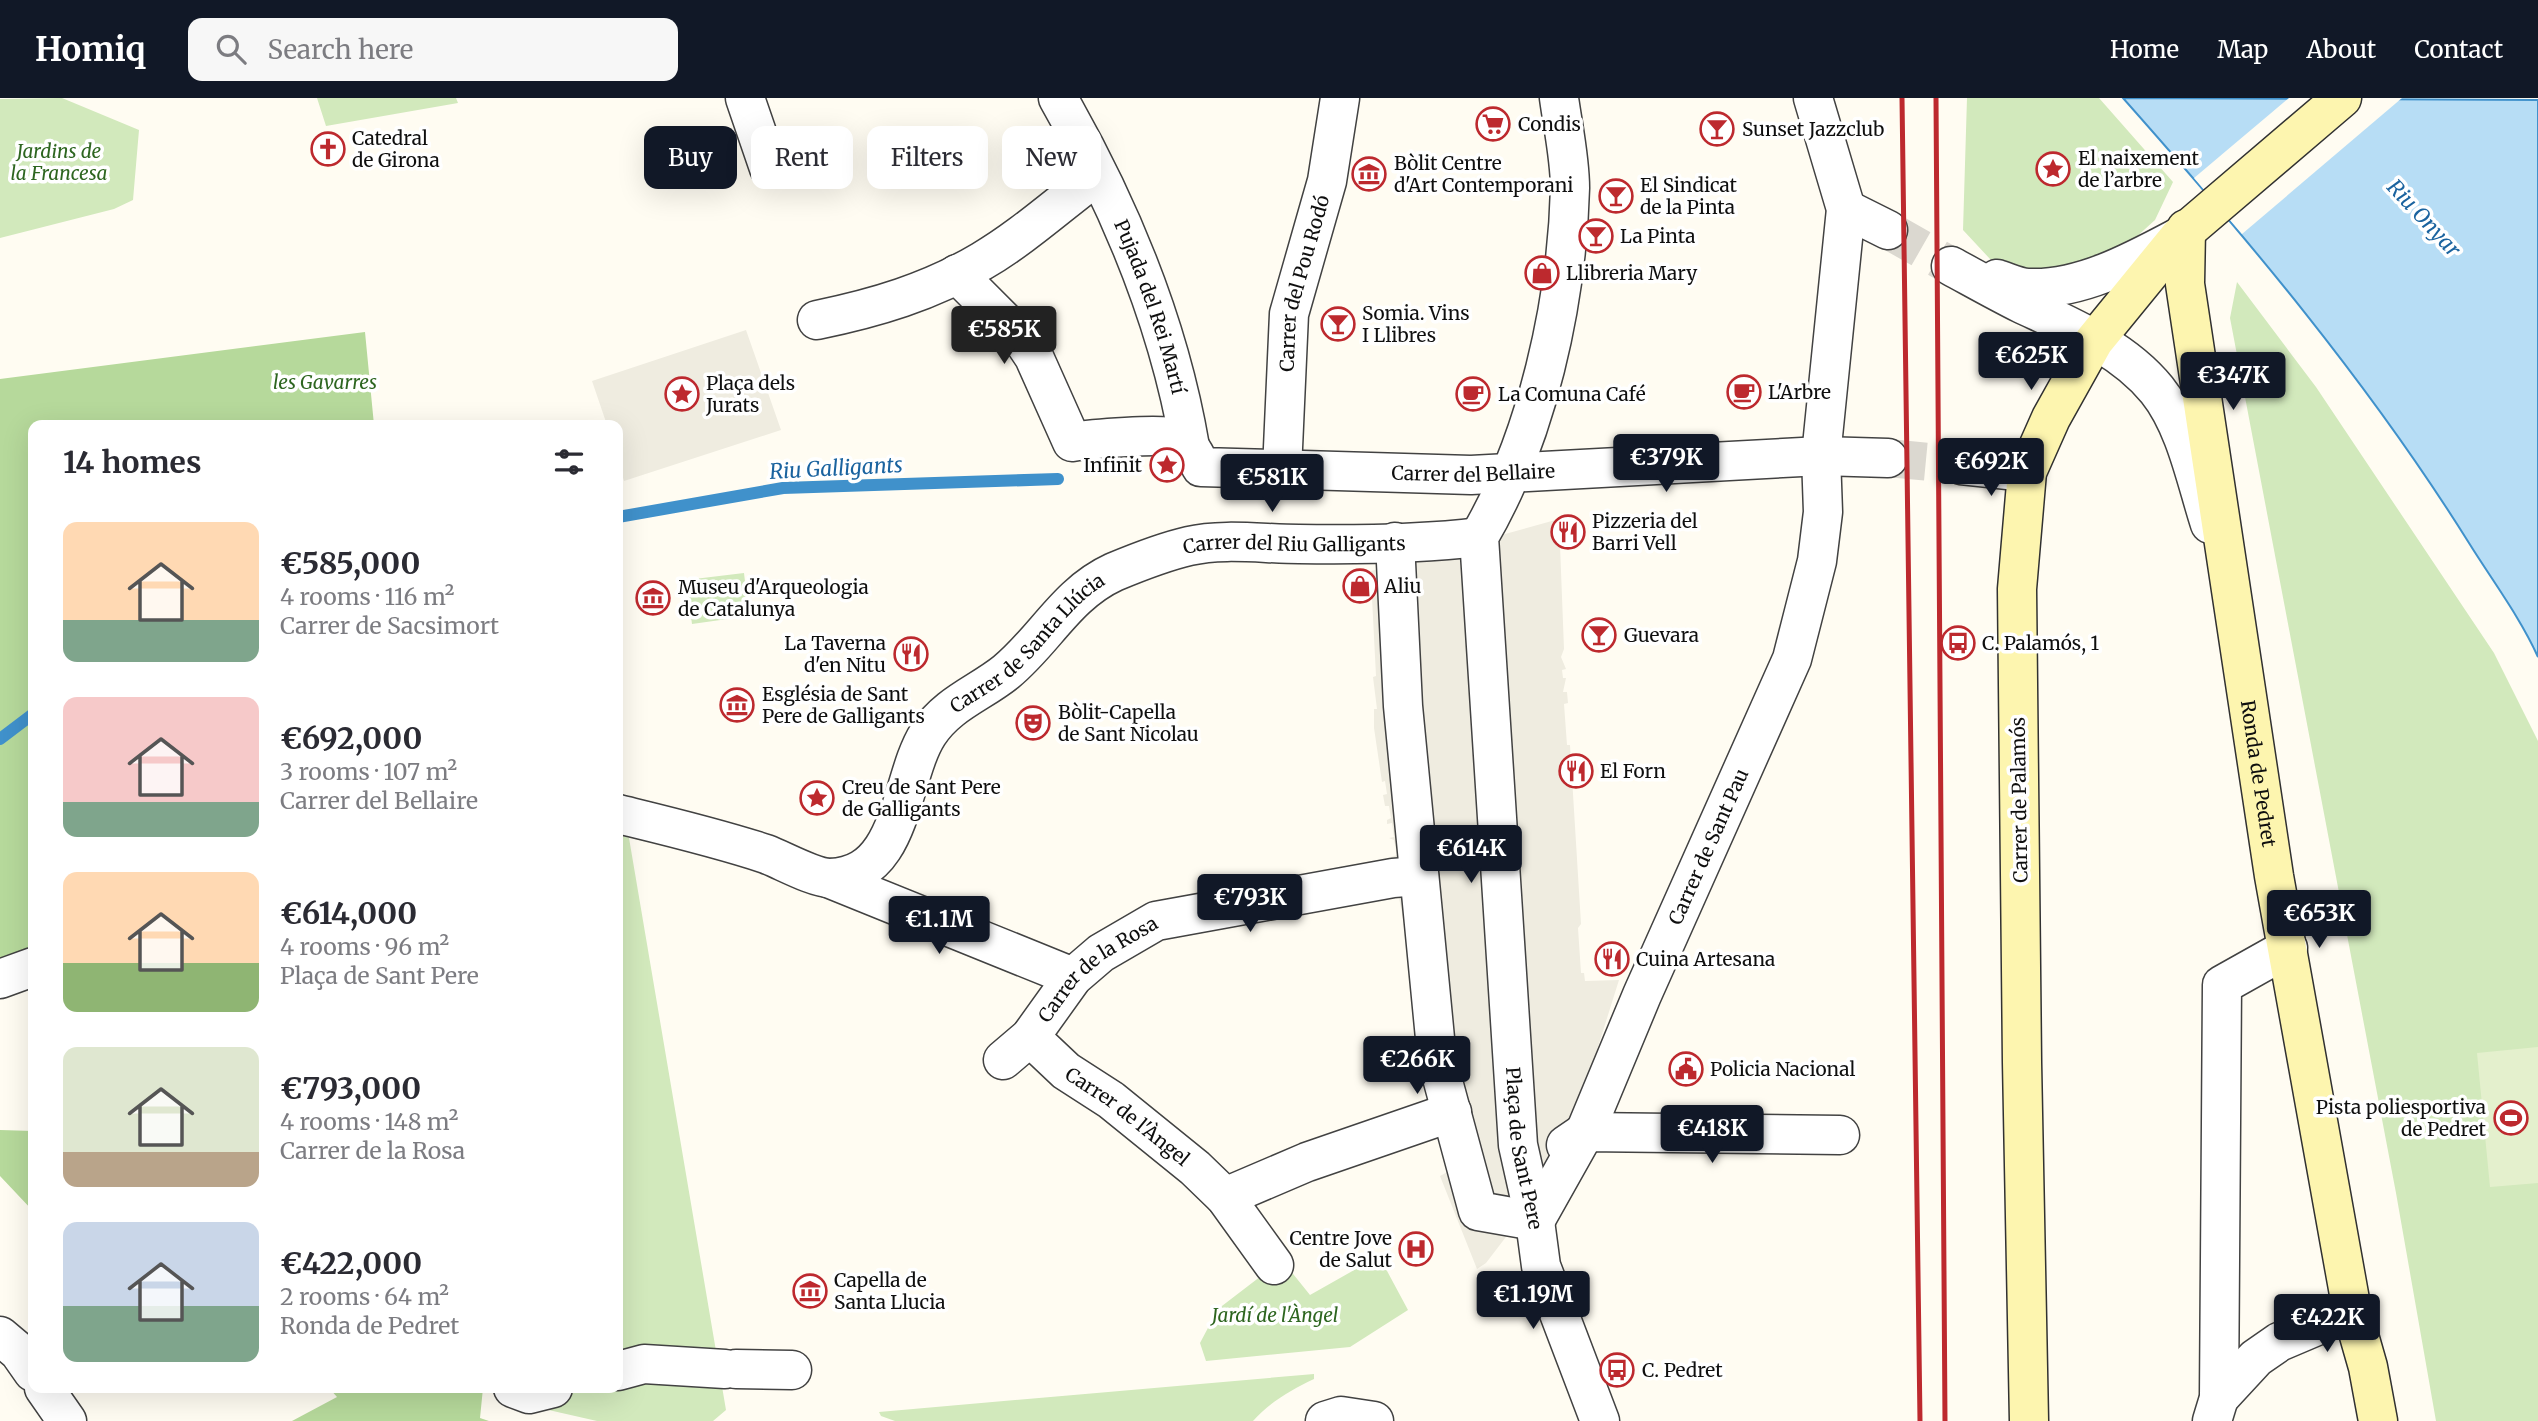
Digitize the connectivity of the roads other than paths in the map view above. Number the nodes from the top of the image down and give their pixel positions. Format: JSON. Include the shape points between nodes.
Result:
{"nodes":[{"id":1,"x":746,"y":98,"type":"edge"},
{"id":2,"x":1340,"y":98,"type":"edge"},
{"id":3,"x":1559,"y":98,"type":"edge"},
{"id":4,"x":1813,"y":98,"type":"edge"},
{"id":5,"x":2342,"y":98,"type":"edge"},
{"id":6,"x":1061,"y":99,"type":"edge"},
{"id":7,"x":755,"y":126,"type":"edge"},
{"id":8,"x":1074,"y":126,"type":"edge"},
{"id":9,"x":1101,"y":181,"type":"edge"},
{"id":10,"x":1079,"y":189,"type":"edge"},
{"id":11,"x":1846,"y":209,"type":"junction"},
{"id":12,"x":2193,"y":225,"type":"junction"},
{"id":13,"x":1888,"y":230,"type":"tunnel mouth"},
{"id":14,"x":957,"y":274,"type":"junction"},
{"id":15,"x":817,"y":320,"type":"dead end"},
{"id":16,"x":2094,"y":341,"type":"junction"},
{"id":17,"x":1190,"y":447,"type":"junction"},
{"id":18,"x":1821,"y":456,"type":"junction"},
{"id":19,"x":1888,"y":458,"type":"tunnel mouth"},
{"id":20,"x":1961,"y":465,"type":"tunnel mouth"},
{"id":21,"x":1282,"y":470,"type":"junction"},
{"id":22,"x":2027,"y":472,"type":"junction"},
{"id":23,"x":1508,"y":473,"type":"junction"},
{"id":24,"x":1479,"y":537,"type":"junction"},
{"id":25,"x":1395,"y":542,"type":"junction"},
{"id":26,"x":1113,"y":573,"type":"joint"},
{"id":27,"x":2230,"y":597,"type":"junction"},
{"id":28,"x":623,"y":815,"type":"edge"},
{"id":29,"x":1419,"y":876,"type":"junction"},
{"id":30,"x":828,"y":878,"type":"junction"},
{"id":31,"x":2288,"y":948,"type":"junction"},
{"id":32,"x":28,"y":969,"type":"edge"},
{"id":33,"x":1073,"y":977,"type":"junction"},
{"id":34,"x":0,"y":979,"type":"edge"},
{"id":35,"x":1017,"y":1049,"type":"joint"},
{"id":36,"x":1452,"y":1112,"type":"junction"},
{"id":37,"x":1585,"y":1132,"type":"junction"},
{"id":38,"x":1840,"y":1135,"type":"dead end"},
{"id":39,"x":1518,"y":1145,"type":"junction"},
{"id":40,"x":1225,"y":1197,"type":"junction"},
{"id":41,"x":1535,"y":1221,"type":"junction"},
{"id":42,"x":1273,"y":1265,"type":"dead end"},
{"id":43,"x":2221,"y":1308,"type":"junction"},
{"id":44,"x":2352,"y":1311,"type":"junction"},
{"id":45,"x":0,"y":1336,"type":"edge"},
{"id":46,"x":2279,"y":1342,"type":"junction"},
{"id":47,"x":28,"y":1365,"type":"edge"},
{"id":48,"x":623,"y":1370,"type":"edge"},
{"id":49,"x":792,"y":1370,"type":"dead end"},
{"id":50,"x":47,"y":1393,"type":"edge"},
{"id":51,"x":2215,"y":1410,"type":"edge"},
{"id":52,"x":67,"y":1421,"type":"edge"},
{"id":53,"x":1325,"y":1421,"type":"edge"},
{"id":54,"x":1374,"y":1421,"type":"edge"},
{"id":55,"x":1600,"y":1421,"type":"edge"},
{"id":56,"x":2029,"y":1421,"type":"edge"},
{"id":57,"x":2378,"y":1421,"type":"edge"}],
"edges":[{"from":1,"to":7,"type":"street"},
{"from":2,"to":21,"type":"street","name":"Carrer del Pou Rodó","via":[[1327,181],[1289,314]]},
{"from":3,"to":23,"type":"street","via":[[1570,186],[1558,306],[1532,415]]},
{"from":4,"to":11,"type":"street"},
{"from":5,"to":12,"type":"street","name":"Carrer de Palamós"},
{"from":6,"to":8,"type":"street","name":"Pujada del Rei Martí"},
{"from":9,"to":17,"type":"street","name":"Pujada del Rei Martí","via":[[1153,300]]},
{"from":10,"to":14,"type":"street","via":[[984,260]]},
{"from":11,"to":13,"type":"street"},
{"from":11,"to":18,"type":"street","name":"Carrer de Sant Pau"},
{"from":12,"to":16,"type":"street","name":"Carrer de Palamós"},
{"from":12,"to":16,"type":"street","name":"Ronda de Pedret","via":[[2126,265],[2085,280],[2028,288],[1951,266]]},
{"from":12,"to":27,"type":"street","name":"Ronda de Pedret","via":[[2185,284]]},
{"from":14,"to":15,"type":"street","via":[[919,293]]},
{"from":14,"to":17,"type":"street","name":"Carrer del Bellaire","via":[[1022,339],[1072,442],[1175,437]]},
{"from":16,"to":22,"type":"street","name":"Carrer de Palamós"},
{"from":16,"to":27,"type":"street","name":"Ronda de Pedret","via":[[2157,390],[2174,419]]},
{"from":17,"to":21,"type":"street","name":"Carrer del Bellaire","via":[[1201,467]]},
{"from":18,"to":19,"type":"street","name":"Carrer del Bellaire"},
{"from":18,"to":23,"type":"street","name":"Carrer del Bellaire"},
{"from":18,"to":37,"type":"street","name":"Carrer de Sant Pau","via":[[1823,512],[1817,561],[1792,659]]},
{"from":20,"to":22,"type":"street"},
{"from":21,"to":23,"type":"street","name":"Carrer del Bellaire"},
{"from":22,"to":56,"type":"street","name":"Carrer de Palamós","via":[[2017,589]]},
{"from":23,"to":24,"type":"street","via":[[1498,505]]},
{"from":24,"to":25,"type":"street","name":"Carrer del Riu Galligants"},
{"from":24,"to":39,"type":"street","name":"Plaça de Sant Pere"},
{"from":25,"to":26,"type":"street","name":"Carrer del Riu Galligants","via":[[1191,545]]},
{"from":25,"to":29,"type":"street","name":"Plaça de Sant Pere","via":[[1403,706]]},
{"from":26,"to":30,"type":"street","name":"Carrer de Santa Llúcia","via":[[1082,590],[1006,672],[940,719],[913,768],[905,803],[887,842],[866,864]]},
{"from":27,"to":31,"type":"street","name":"Ronda de Pedret"},
{"from":28,"to":30,"type":"street","via":[[765,854]]},
{"from":29,"to":33,"type":"street","name":"Carrer de la Rosa","via":[[1156,921],[1101,953]]},
{"from":29,"to":36,"type":"street","name":"Plaça de Sant Pere","via":[[1437,1059]]},
{"from":30,"to":33,"type":"street"},
{"from":31,"to":43,"type":"street","via":[[2222,985]]},
{"from":31,"to":44,"type":"street","name":"Ronda de Pedret"},
{"from":32,"to":34,"type":"street"},
{"from":33,"to":35,"type":"street","name":"Carrer de la Rosa"},
{"from":35,"to":40,"type":"street","name":"Carrer de l'Àngel","via":[[1066,1071],[1111,1100]]},
{"from":36,"to":40,"type":"street","via":[[1307,1162]]},
{"from":36,"to":41,"type":"street","name":"Plaça de Sant Pere","via":[[1478,1211]]},
{"from":37,"to":38,"type":"street"},
{"from":37,"to":39,"type":"street","via":[[1553,1153]]},
{"from":37,"to":41,"type":"street","name":"Carrer de Sant Pau"},
{"from":39,"to":41,"type":"street","name":"Plaça de Sant Pere"},
{"from":40,"to":42,"type":"street","name":"Carrer de l'Àngel"},
{"from":41,"to":55,"type":"street","via":[[1542,1266]]},
{"from":43,"to":46,"type":"street"},
{"from":43,"to":51,"type":"street"},
{"from":44,"to":46,"type":"street"},
{"from":44,"to":57,"type":"street","name":"Ronda de Pedret"},
{"from":45,"to":47,"type":"street"},
{"from":46,"to":51,"type":"street","via":[[2256,1358]]},
{"from":48,"to":49,"type":"street","via":[[644,1364]]},
{"from":50,"to":52,"type":"street"},
{"from":53,"to":54,"type":"street","via":[[1341,1416]]}]}
